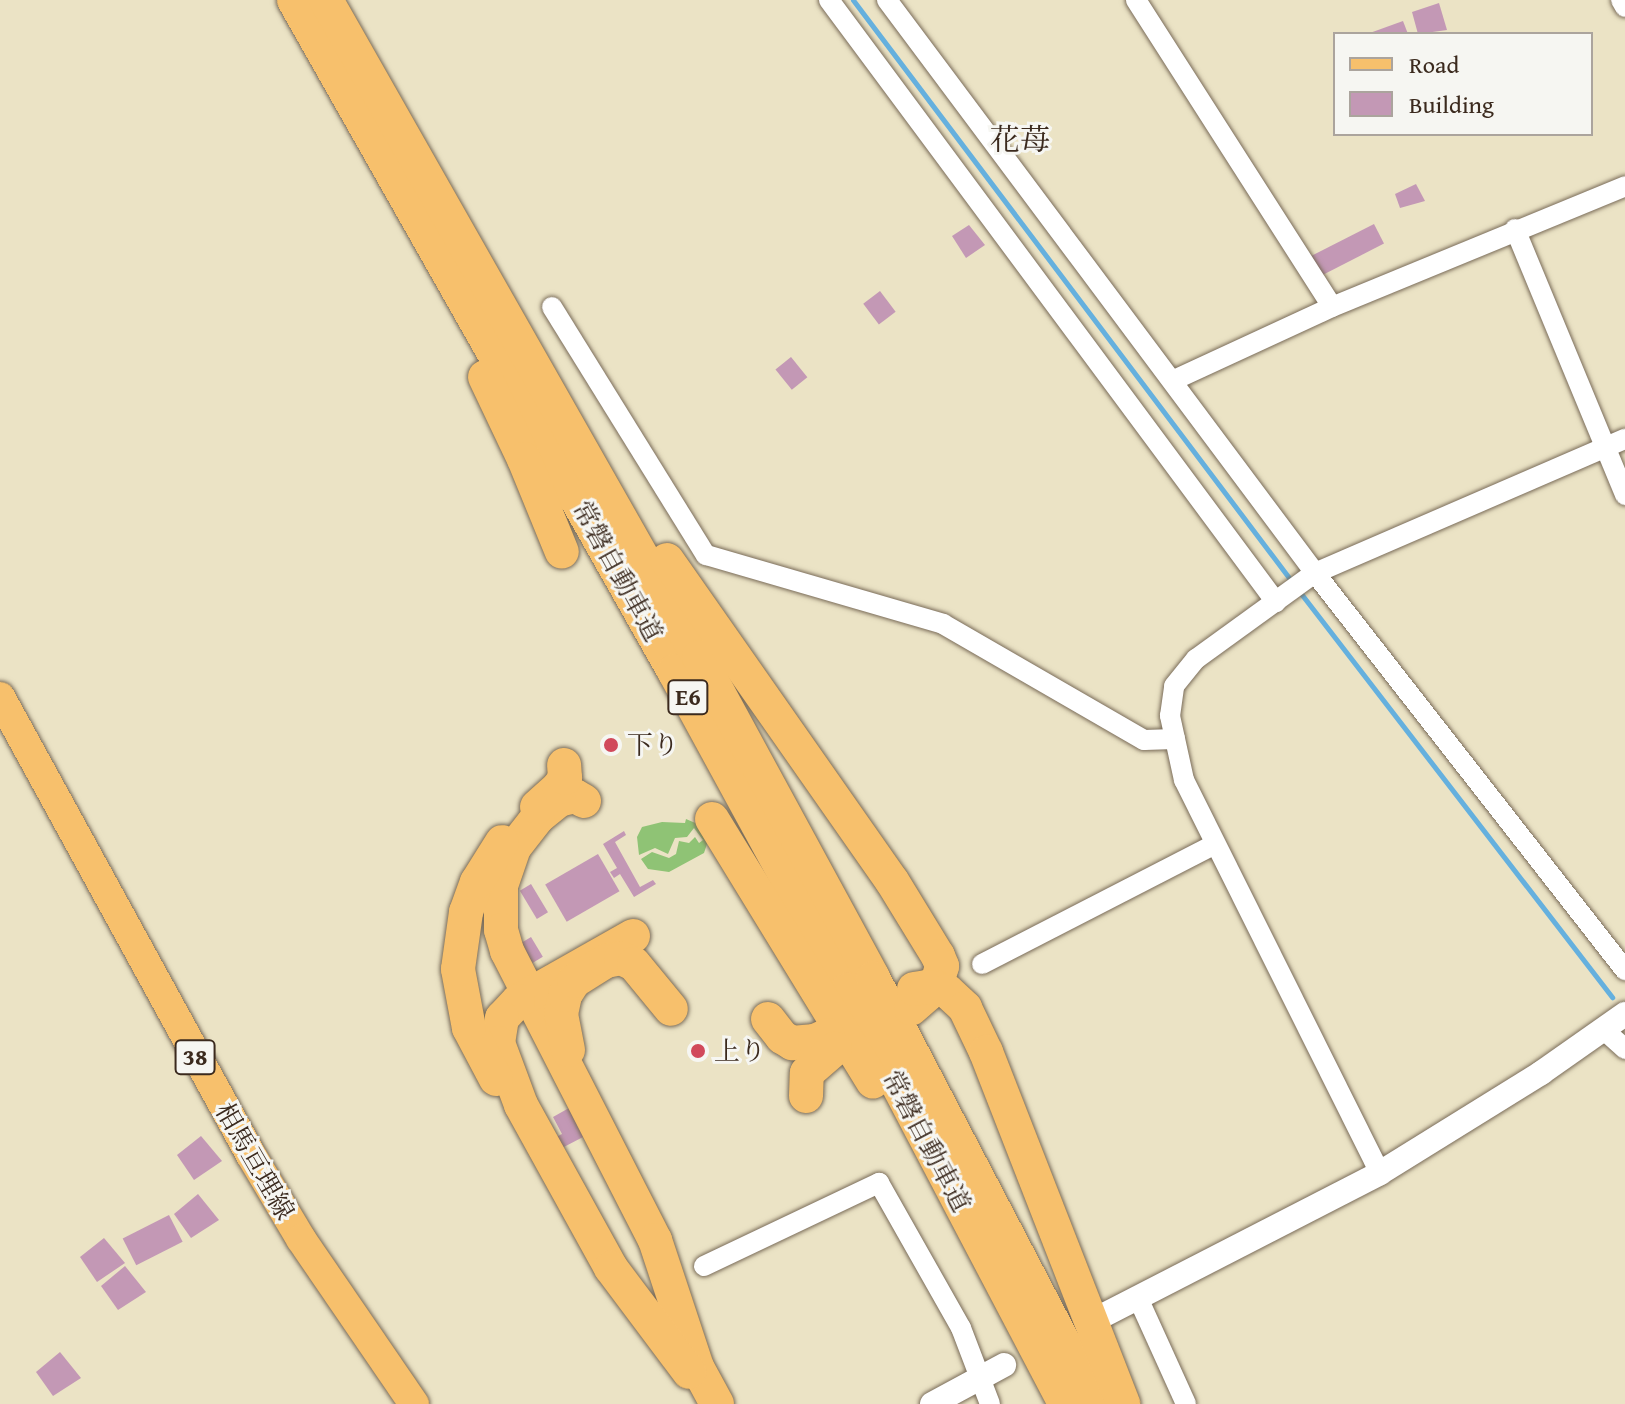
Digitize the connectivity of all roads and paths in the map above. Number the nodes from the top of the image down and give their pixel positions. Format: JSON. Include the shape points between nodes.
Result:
{"nodes":[{"id":1,"x":829,"y":0,"type":"edge"},
{"id":2,"x":887,"y":0,"type":"edge"},
{"id":3,"x":1136,"y":0,"type":"edge"},
{"id":4,"x":1621,"y":0,"type":"edge"},
{"id":5,"x":306,"y":2,"type":"edge"},
{"id":6,"x":1625,"y":7,"type":"edge"},
{"id":7,"x":1625,"y":186,"type":"edge"},
{"id":8,"x":1515,"y":229,"type":"junction"},
{"id":9,"x":486,"y":277,"type":"junction"},
{"id":10,"x":552,"y":307,"type":"dead end"},
{"id":11,"x":1332,"y":307,"type":"junction"},
{"id":12,"x":1174,"y":380,"type":"junction"},
{"id":13,"x":1625,"y":439,"type":"edge"},
{"id":14,"x":1605,"y":448,"type":"junction"},
{"id":15,"x":1625,"y":495,"type":"edge"},
{"id":16,"x":562,"y":552,"type":"dead end"},
{"id":17,"x":1315,"y":573,"type":"junction"},
{"id":18,"x":1276,"y":602,"type":"junction"},
{"id":19,"x":0,"y":697,"type":"edge"},
{"id":20,"x":1175,"y":739,"type":"junction"},
{"id":21,"x":564,"y":765,"type":"dead end"},
{"id":22,"x":584,"y":801,"type":"dead end"},
{"id":23,"x":712,"y":819,"type":"dead end"},
{"id":24,"x":1215,"y":844,"type":"junction"},
{"id":25,"x":633,"y":936,"type":"dead end"},
{"id":26,"x":982,"y":964,"type":"dead end"},
{"id":27,"x":1625,"y":970,"type":"edge"},
{"id":28,"x":529,"y":994,"type":"junction"},
{"id":29,"x":671,"y":1009,"type":"dead end"},
{"id":30,"x":1625,"y":1014,"type":"edge"},
{"id":31,"x":768,"y":1019,"type":"dead end"},
{"id":32,"x":1603,"y":1029,"type":"junction"},
{"id":33,"x":1625,"y":1049,"type":"edge"},
{"id":34,"x":576,"y":1083,"type":"junction"},
{"id":35,"x":806,"y":1096,"type":"dead end"},
{"id":36,"x":521,"y":1105,"type":"junction"},
{"id":37,"x":1380,"y":1173,"type":"junction"},
{"id":38,"x":704,"y":1266,"type":"dead end"},
{"id":39,"x":1138,"y":1298,"type":"junction"},
{"id":40,"x":1106,"y":1314,"type":"dead end"},
{"id":41,"x":1029,"y":1334,"type":"junction"},
{"id":42,"x":1004,"y":1365,"type":"dead end"},
{"id":43,"x":978,"y":1380,"type":"junction"},
{"id":44,"x":414,"y":1404,"type":"edge"},
{"id":45,"x":706,"y":1404,"type":"edge"},
{"id":46,"x":717,"y":1404,"type":"edge"},
{"id":47,"x":932,"y":1404,"type":"edge"},
{"id":48,"x":990,"y":1404,"type":"edge"},
{"id":49,"x":1065,"y":1404,"type":"edge"},
{"id":50,"x":1096,"y":1404,"type":"edge"},
{"id":51,"x":1123,"y":1404,"type":"edge"},
{"id":52,"x":1186,"y":1404,"type":"edge"}],
"edges":[{"from":1,"to":18,"type":"street"},
{"from":2,"to":12,"type":"street"},
{"from":3,"to":11,"type":"street"},
{"from":4,"to":6,"type":"street"},
{"from":5,"to":9,"type":"highway","name":"常磐自動車道","number":"E6"},
{"from":5,"to":16,"type":"highway","via":[[328,80],[488,382]]},
{"from":5,"to":41,"type":"highway","name":"常磐自動車道","number":"E6","via":[[674,671]]},
{"from":7,"to":8,"type":"street"},
{"from":8,"to":11,"type":"street"},
{"from":8,"to":14,"type":"street"},
{"from":9,"to":50,"type":"highway","name":"常磐自動車道","number":"E6","via":[[873,978]]},
{"from":9,"to":51,"type":"highway","via":[[697,605],[892,881],[938,956],[942,966],[917,997],[947,991],[965,1008]]},
{"from":10,"to":20,"type":"street","via":[[706,555],[943,624],[1144,740]]},
{"from":11,"to":12,"type":"street"},
{"from":12,"to":17,"type":"street"},
{"from":13,"to":14,"type":"street"},
{"from":14,"to":15,"type":"street"},
{"from":14,"to":17,"type":"street"},
{"from":17,"to":18,"type":"street"},
{"from":17,"to":27,"type":"street"},
{"from":18,"to":20,"type":"street","via":[[1196,659],[1174,686],[1170,716]]},
{"from":19,"to":44,"type":"main road","name":"相馬亘理線","number":"38","via":[[251,1155],[301,1239]]},
{"from":20,"to":24,"type":"street","via":[[1184,780]]},
{"from":21,"to":36,"type":"highway","via":[[559,787],[491,856],[466,912],[460,940],[458,969],[469,1028],[496,1078]]},
{"from":22,"to":28,"type":"highway","via":[[567,796],[538,817],[505,867],[498,906],[501,930]]},
{"from":23,"to":41,"type":"highway"},
{"from":24,"to":26,"type":"street"},
{"from":24,"to":37,"type":"street"},
{"from":25,"to":28,"type":"highway"},
{"from":28,"to":34,"type":"highway"},
{"from":28,"to":36,"type":"highway","via":[[508,1010],[498,1035]]},
{"from":29,"to":34,"type":"highway","via":[[641,971],[621,958],[574,981],[561,1014]]},
{"from":30,"to":32,"type":"street"},
{"from":31,"to":35,"type":"highway","via":[[792,1043],[831,1042],[807,1073]]},
{"from":32,"to":33,"type":"street"},
{"from":32,"to":37,"type":"street"},
{"from":34,"to":46,"type":"highway","via":[[655,1240],[697,1367]]},
{"from":36,"to":45,"type":"highway","via":[[611,1268],[688,1370]]},
{"from":37,"to":39,"type":"street"},
{"from":38,"to":43,"type":"street","via":[[879,1183],[961,1328]]},
{"from":39,"to":40,"type":"street"},
{"from":39,"to":52,"type":"street"},
{"from":41,"to":49,"type":"highway","name":"常磐自動車道","number":"E6"},
{"from":42,"to":43,"type":"street"},
{"from":43,"to":47,"type":"street"},
{"from":43,"to":48,"type":"street"}]}
